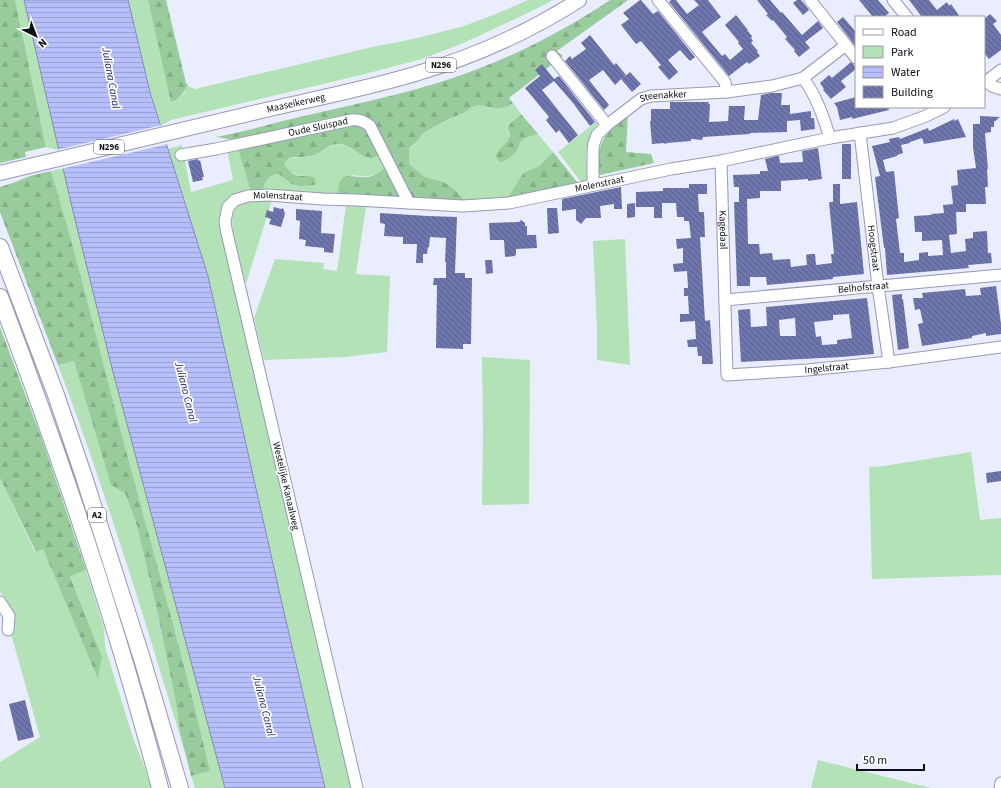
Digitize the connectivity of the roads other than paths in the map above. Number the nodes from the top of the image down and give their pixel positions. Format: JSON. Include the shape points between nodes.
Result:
{"nodes":[{"id":1,"x":579,"y":0,"type":"edge"},
{"id":2,"x":658,"y":0,"type":"edge"},
{"id":3,"x":810,"y":0,"type":"edge"},
{"id":4,"x":893,"y":0,"type":"edge"},
{"id":5,"x":906,"y":16,"type":"edge"},
{"id":6,"x":846,"y":45,"type":"junction"},
{"id":7,"x":552,"y":56,"type":"dead end"},
{"id":8,"x":855,"y":57,"type":"edge"},
{"id":9,"x":1001,"y":70,"type":"edge"},
{"id":10,"x":803,"y":78,"type":"junction"},
{"id":11,"x":985,"y":82,"type":"edge"},
{"id":12,"x":1001,"y":89,"type":"edge"},
{"id":13,"x":727,"y":92,"type":"junction"},
{"id":14,"x":942,"y":108,"type":"edge"},
{"id":15,"x":608,"y":125,"type":"junction"},
{"id":16,"x":860,"y":133,"type":"junction"},
{"id":17,"x":830,"y":138,"type":"junction"},
{"id":18,"x":181,"y":154,"type":"dead end"},
{"id":19,"x":721,"y":161,"type":"junction"},
{"id":20,"x":0,"y":173,"type":"edge"},
{"id":21,"x":593,"y":186,"type":"junction"},
{"id":22,"x":248,"y":196,"type":"joint"},
{"id":23,"x":409,"y":203,"type":"junction"},
{"id":24,"x":0,"y":246,"type":"edge"},
{"id":25,"x":1001,"y":275,"type":"edge"},
{"id":26,"x":878,"y":286,"type":"junction"},
{"id":27,"x":0,"y":297,"type":"edge"},
{"id":28,"x":725,"y":300,"type":"junction"},
{"id":29,"x":1001,"y":347,"type":"edge"},
{"id":30,"x":889,"y":362,"type":"junction"},
{"id":31,"x":0,"y":602,"type":"edge"},
{"id":32,"x":8,"y":630,"type":"dead end"},
{"id":33,"x":1001,"y":783,"type":"edge"},
{"id":34,"x":160,"y":788,"type":"edge"},
{"id":35,"x":180,"y":788,"type":"edge"},
{"id":36,"x":357,"y":788,"type":"edge"},
{"id":37,"x":1000,"y":788,"type":"edge"}],
"edges":[{"from":1,"to":20,"type":"main road","name":"Maaseikerweg","number":"N296","via":[[505,40],[416,74]]},
{"from":2,"to":13,"type":"street","via":[[725,82]]},
{"from":3,"to":6,"type":"street"},
{"from":4,"to":5,"type":"street"},
{"from":6,"to":8,"type":"street"},
{"from":6,"to":10,"type":"street","name":"Steenakker"},
{"from":7,"to":15,"type":"street"},
{"from":9,"to":11,"type":"street"},
{"from":10,"to":13,"type":"street","name":"Steenakker","via":[[772,86]]},
{"from":10,"to":17,"type":"street","via":[[818,102]]},
{"from":11,"to":12,"type":"street"},
{"from":13,"to":15,"type":"street","name":"Steenakker","via":[[651,96],[641,99]]},
{"from":14,"to":16,"type":"street","name":"Molenstraat","via":[[893,128]]},
{"from":15,"to":21,"type":"street","name":"Steenakker","via":[[597,135],[594,143]]},
{"from":16,"to":17,"type":"street","name":"Molenstraat"},
{"from":16,"to":26,"type":"street","name":"Hoogstraat"},
{"from":17,"to":19,"type":"street","name":"Molenstraat"},
{"from":18,"to":23,"type":"street","name":"Oude Sluispad","via":[[358,119],[370,126]]},
{"from":19,"to":21,"type":"street","name":"Molenstraat"},
{"from":19,"to":28,"type":"street","name":"Kagedaal"},
{"from":21,"to":23,"type":"street","name":"Molenstraat","via":[[509,203],[463,206]]},
{"from":22,"to":23,"type":"street","name":"Molenstraat"},
{"from":22,"to":36,"type":"street","name":"Westelijke Kanaalweg","via":[[235,200],[228,207],[224,221]]},
{"from":24,"to":35,"type":"highway","number":"A2","via":[[83,474]]},
{"from":25,"to":26,"type":"street","name":"Belhofstraat"},
{"from":26,"to":28,"type":"street","name":"Belhofstraat"},
{"from":26,"to":30,"type":"street","name":"Hoogstraat"},
{"from":27,"to":34,"type":"highway","number":"A2","via":[[91,554]]},
{"from":28,"to":30,"type":"street","name":"Ingelstraat","via":[[727,375]]},
{"from":29,"to":30,"type":"street","name":"Ingelstraat"},
{"from":31,"to":32,"type":"street","via":[[9,616]]},
{"from":33,"to":37,"type":"street"}]}
